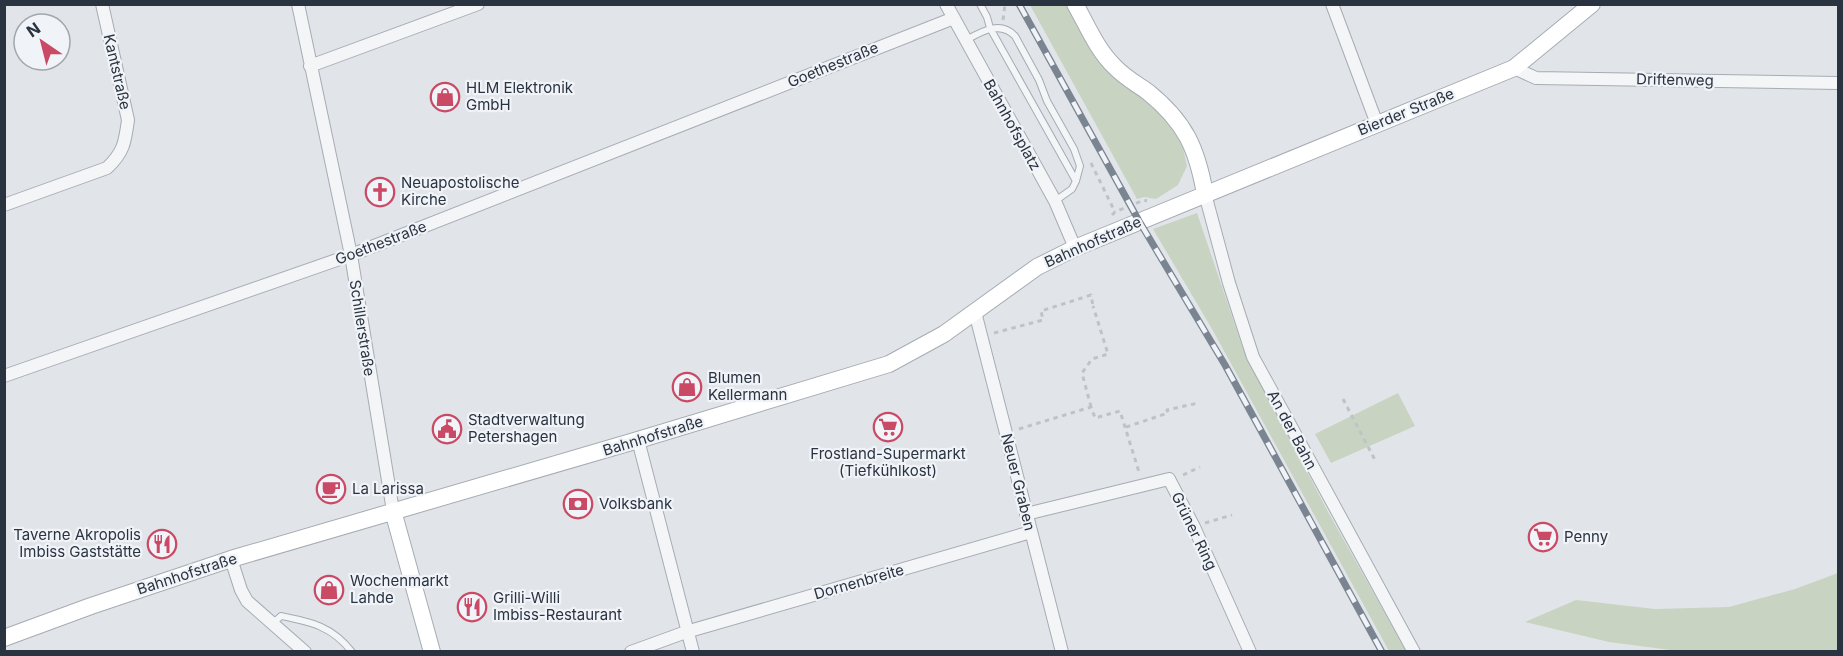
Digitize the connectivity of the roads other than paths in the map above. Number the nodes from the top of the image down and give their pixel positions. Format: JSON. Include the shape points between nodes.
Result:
{"nodes":[{"id":1,"x":102,"y":4,"type":"edge"},
{"id":2,"x":298,"y":4,"type":"edge"},
{"id":3,"x":478,"y":4,"type":"edge"},
{"id":4,"x":946,"y":4,"type":"edge"},
{"id":5,"x":980,"y":4,"type":"edge"},
{"id":6,"x":1076,"y":4,"type":"edge"},
{"id":7,"x":1332,"y":4,"type":"edge"},
{"id":8,"x":1592,"y":4,"type":"edge"},
{"id":9,"x":954,"y":18,"type":"junction"},
{"id":10,"x":990,"y":28,"type":"junction"},
{"id":11,"x":966,"y":40,"type":"junction"},
{"id":12,"x":310,"y":66,"type":"junction"},
{"id":13,"x":1514,"y":68,"type":"junction"},
{"id":14,"x":1839,"y":83,"type":"edge"},
{"id":15,"x":1377,"y":124,"type":"junction"},
{"id":16,"x":1076,"y":181,"type":"junction"},
{"id":17,"x":1205,"y":194,"type":"junction"},
{"id":18,"x":1054,"y":201,"type":"junction"},
{"id":19,"x":4,"y":205,"type":"edge"},
{"id":20,"x":1075,"y":248,"type":"junction"},
{"id":21,"x":351,"y":255,"type":"junction"},
{"id":22,"x":975,"y":312,"type":"junction"},
{"id":23,"x":4,"y":376,"type":"edge"},
{"id":24,"x":638,"y":440,"type":"junction"},
{"id":25,"x":393,"y":511,"type":"junction"},
{"id":26,"x":1026,"y":514,"type":"junction"},
{"id":27,"x":1031,"y":532,"type":"junction"},
{"id":28,"x":231,"y":559,"type":"junction"},
{"id":29,"x":272,"y":624,"type":"junction"},
{"id":30,"x":686,"y":632,"type":"junction"},
{"id":31,"x":4,"y":638,"type":"edge"},
{"id":32,"x":305,"y":651,"type":"edge"},
{"id":33,"x":352,"y":651,"type":"edge"},
{"id":34,"x":432,"y":651,"type":"edge"},
{"id":35,"x":631,"y":651,"type":"edge"},
{"id":36,"x":693,"y":651,"type":"edge"},
{"id":37,"x":1062,"y":651,"type":"edge"},
{"id":38,"x":1250,"y":651,"type":"edge"},
{"id":39,"x":1414,"y":651,"type":"edge"}],
"edges":[{"from":1,"to":19,"type":"street","name":"Kantstraße","via":[[128,120],[119,157],[107,168]]},
{"from":2,"to":12,"type":"street","name":"Schillerstraße"},
{"from":3,"to":12,"type":"street"},
{"from":4,"to":9,"type":"street","name":"Bahnhofsplatz"},
{"from":5,"to":10,"type":"lane"},
{"from":6,"to":17,"type":"street","via":[[1103,54],[1172,113],[1187,134],[1197,156]]},
{"from":7,"to":15,"type":"street"},
{"from":8,"to":13,"type":"street","name":"Bierder Straße"},
{"from":9,"to":11,"type":"street","name":"Bahnhofsplatz"},
{"from":9,"to":21,"type":"street","name":"Goethestraße","via":[[421,234]]},
{"from":10,"to":11,"type":"lane"},
{"from":10,"to":16,"type":"lane"},
{"from":10,"to":16,"type":"lane","via":[[1010,30],[1040,80],[1047,101],[1074,148],[1080,166]]},
{"from":11,"to":18,"type":"street","name":"Bahnhofsplatz"},
{"from":12,"to":21,"type":"street","name":"Schillerstraße"},
{"from":13,"to":14,"type":"street","name":"Driftenweg","via":[[1536,78]]},
{"from":13,"to":15,"type":"street","name":"Bierder Straße"},
{"from":15,"to":17,"type":"street","name":"Bierder Straße"},
{"from":16,"to":18,"type":"lane","via":[[1072,189]]},
{"from":17,"to":20,"type":"street","name":"Bahnhofstraße"},
{"from":17,"to":39,"type":"street","name":"An der Bahn","via":[[1253,357]]},
{"from":18,"to":20,"type":"street","name":"Bahnhofsplatz"},
{"from":20,"to":22,"type":"street","name":"Bahnhofstraße","via":[[1037,267]]},
{"from":21,"to":23,"type":"street","name":"Goethestraße"},
{"from":21,"to":25,"type":"street","name":"Schillerstraße"},
{"from":22,"to":24,"type":"street","name":"Bahnhofstraße","via":[[889,364]]},
{"from":22,"to":26,"type":"street","name":"Neuer Graben"},
{"from":24,"to":25,"type":"street","name":"Bahnhofstraße"},
{"from":24,"to":30,"type":"street"},
{"from":25,"to":28,"type":"street","name":"Bahnhofstraße"},
{"from":25,"to":34,"type":"street"},
{"from":26,"to":27,"type":"street","name":"Neuer Graben"},
{"from":26,"to":38,"type":"street","name":"Grüner Ring","via":[[1169,479]]},
{"from":27,"to":30,"type":"street","name":"Dornenbreite"},
{"from":27,"to":37,"type":"street","name":"Neuer Graben"},
{"from":28,"to":29,"type":"street","via":[[247,601]]},
{"from":28,"to":31,"type":"street","name":"Bahnhofstraße"},
{"from":29,"to":32,"type":"street"},
{"from":29,"to":33,"type":"lane","via":[[281,616],[317,624]]},
{"from":30,"to":35,"type":"street","name":"Dornenbreite"},
{"from":30,"to":36,"type":"street"}]}
